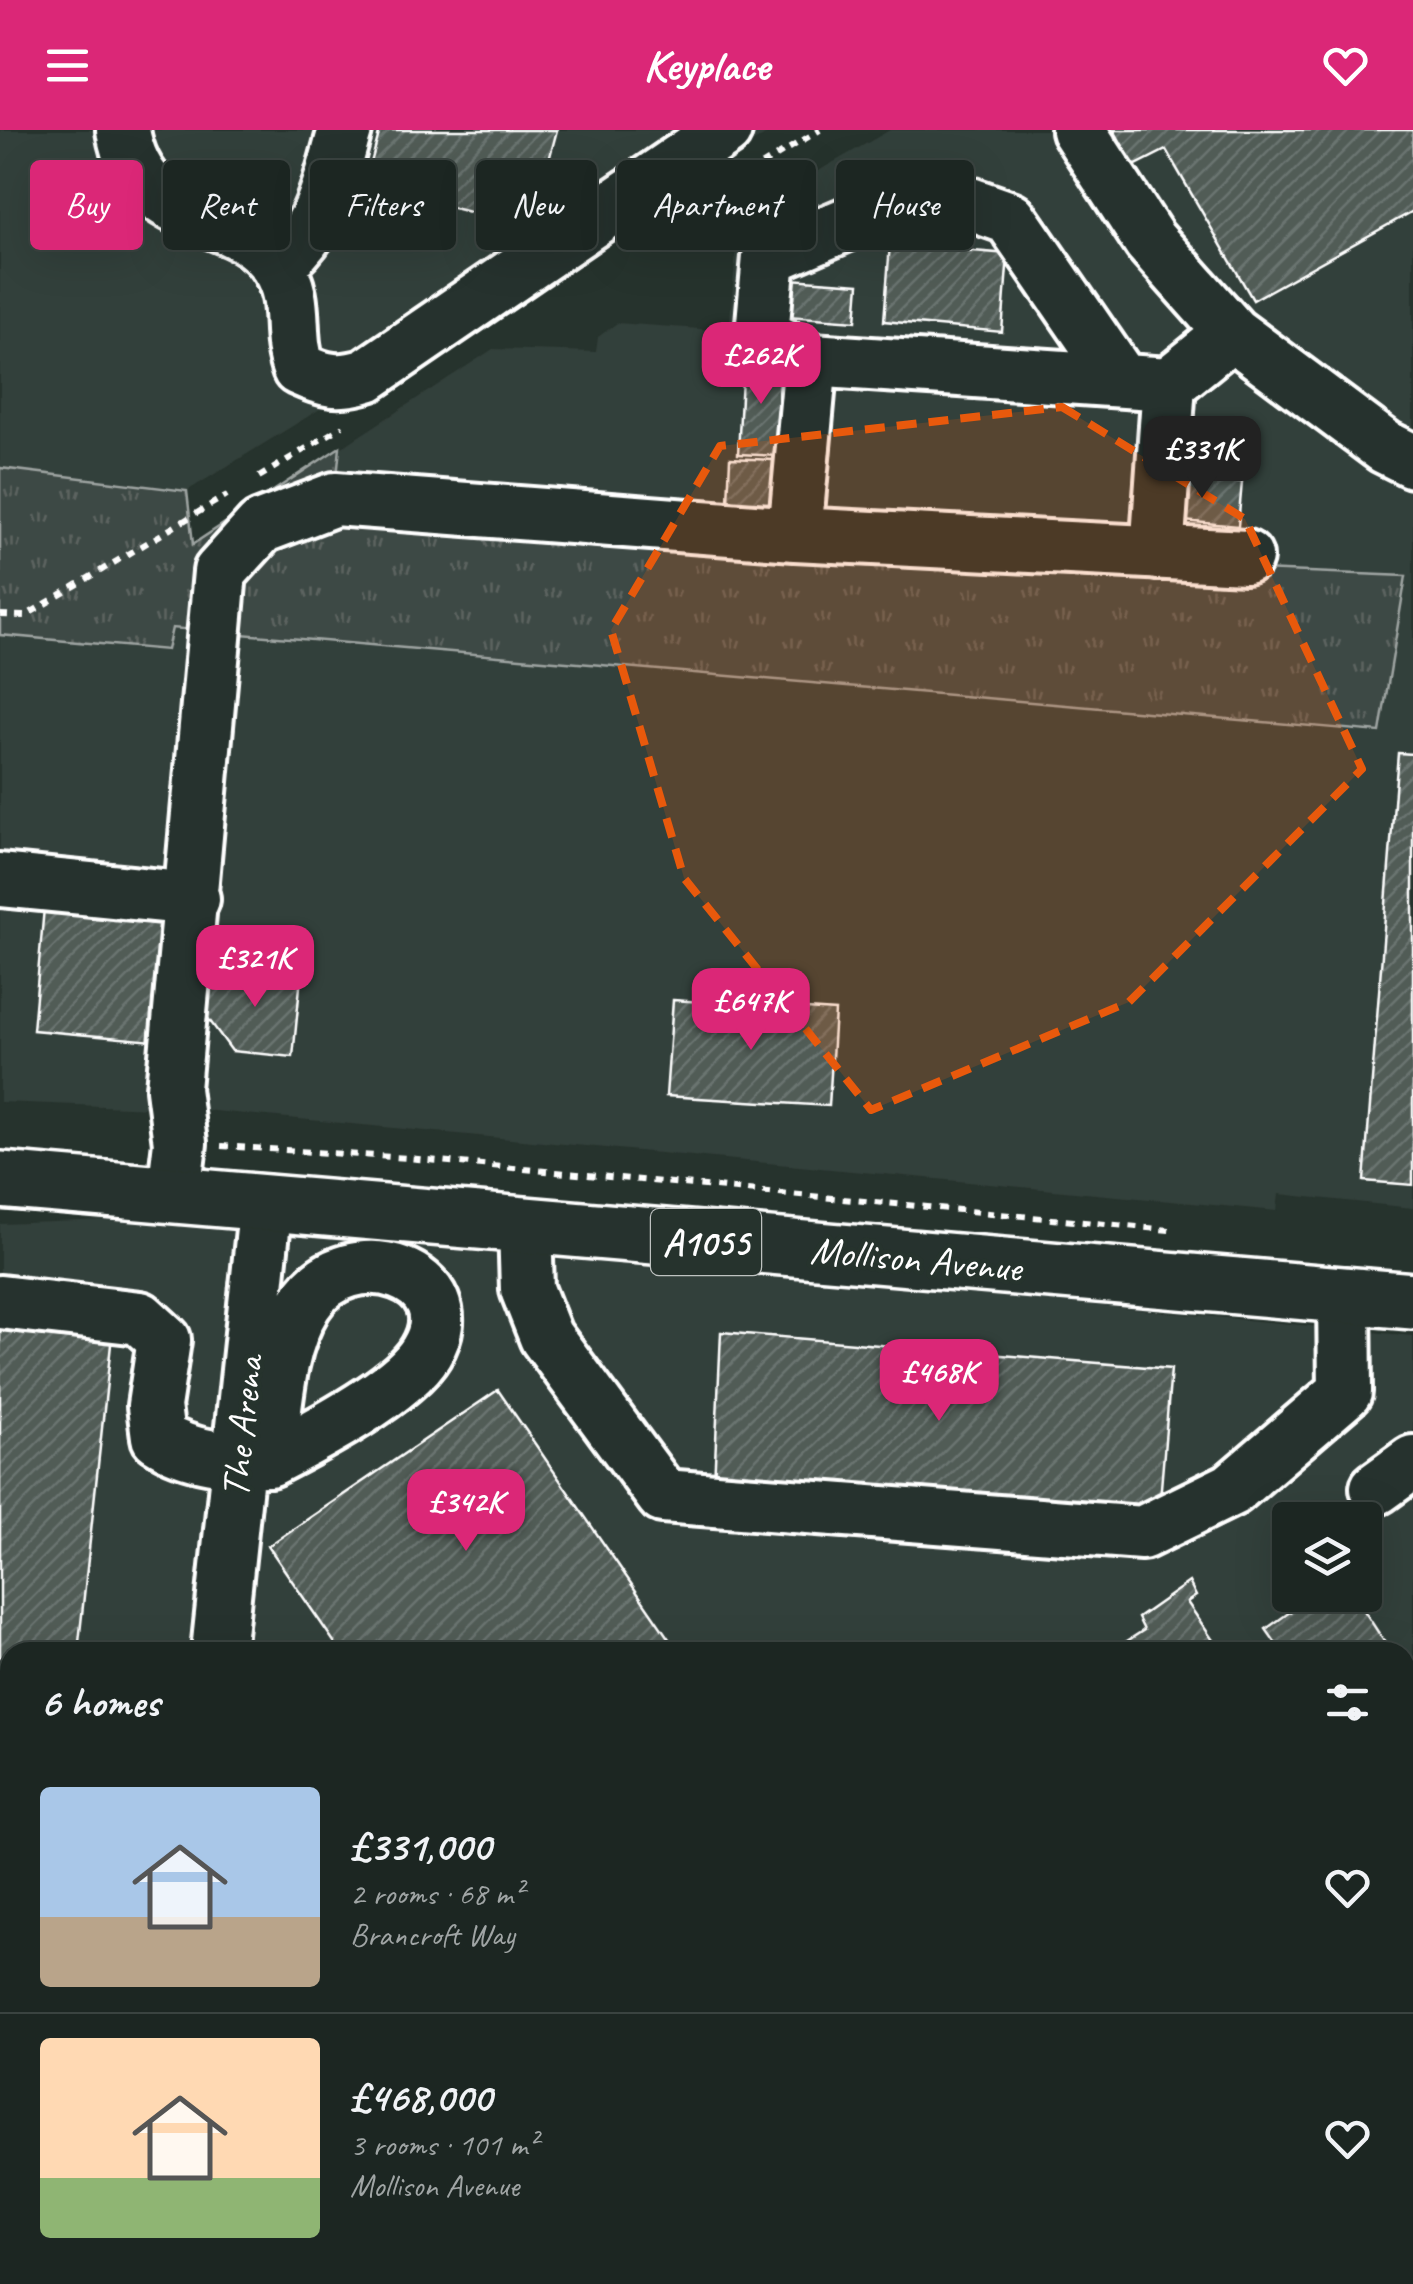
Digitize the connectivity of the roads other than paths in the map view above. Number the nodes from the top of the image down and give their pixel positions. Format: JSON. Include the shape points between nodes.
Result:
{"nodes":[{"id":1,"x":123,"y":130,"type":"edge"},
{"id":2,"x":346,"y":130,"type":"edge"},
{"id":3,"x":725,"y":130,"type":"edge"},
{"id":4,"x":1078,"y":130,"type":"edge"},
{"id":5,"x":277,"y":264,"type":"junction"},
{"id":6,"x":1232,"y":333,"type":"junction"},
{"id":7,"x":811,"y":360,"type":"junction"},
{"id":8,"x":1145,"y":381,"type":"junction"},
{"id":9,"x":1413,"y":461,"type":"edge"},
{"id":10,"x":795,"y":534,"type":"junction"},
{"id":11,"x":1157,"y":554,"type":"junction"},
{"id":12,"x":1246,"y":557,"type":"dead end"},
{"id":13,"x":0,"y":880,"type":"edge"},
{"id":14,"x":194,"y":899,"type":"junction"},
{"id":15,"x":177,"y":1167,"type":"junction"},
{"id":16,"x":0,"y":1180,"type":"edge"},
{"id":17,"x":266,"y":1202,"type":"junction"},
{"id":18,"x":525,"y":1226,"type":"junction"},
{"id":19,"x":1344,"y":1294,"type":"junction"},
{"id":20,"x":1413,"y":1300,"type":"edge"},
{"id":21,"x":0,"y":1302,"type":"edge"},
{"id":22,"x":254,"y":1460,"type":"junction"},
{"id":23,"x":220,"y":1642,"type":"edge"}],
"edges":[{"from":1,"to":5,"type":"street","via":[[137,168],[173,208],[237,232]]},
{"from":2,"to":5,"type":"street","via":[[317,223]]},
{"from":3,"to":5,"type":"street","via":[[367,375],[346,382],[299,369],[290,344],[295,311]]},
{"from":4,"to":6,"type":"street","via":[[1150,242]]},
{"from":6,"to":8,"type":"street"},
{"from":6,"to":9,"type":"street"},
{"from":7,"to":8,"type":"street"},
{"from":7,"to":8,"type":"street","via":[[762,334],[769,257],[875,212],[953,198],[1010,218]]},
{"from":7,"to":10,"type":"street"},
{"from":8,"to":11,"type":"street"},
{"from":10,"to":11,"type":"street"},
{"from":10,"to":14,"type":"street","via":[[336,499],[262,527],[220,572]]},
{"from":11,"to":12,"type":"street"},
{"from":13,"to":14,"type":"street"},
{"from":14,"to":15,"type":"street","via":[[173,1089]]},
{"from":15,"to":16,"type":"main road","name":"Mollison Avenue","number":"A1055"},
{"from":15,"to":17,"type":"main road","name":"Mollison Avenue","number":"A1055"},
{"from":17,"to":18,"type":"main road","name":"Mollison Avenue","number":"A1055"},
{"from":17,"to":22,"type":"street","name":"The Arena"},
{"from":18,"to":19,"type":"main road","name":"Mollison Avenue","number":"A1055"},
{"from":18,"to":19,"type":"street","via":[[527,1290],[546,1337],[663,1496],[1142,1533],[1232,1489],[1344,1392]]},
{"from":19,"to":20,"type":"main road","name":"Mollison Avenue","number":"A1055"},
{"from":21,"to":22,"type":"street","via":[[140,1318],[164,1340],[154,1406],[158,1437],[178,1450]]},
{"from":22,"to":23,"type":"street","name":"The Arena"}]}
